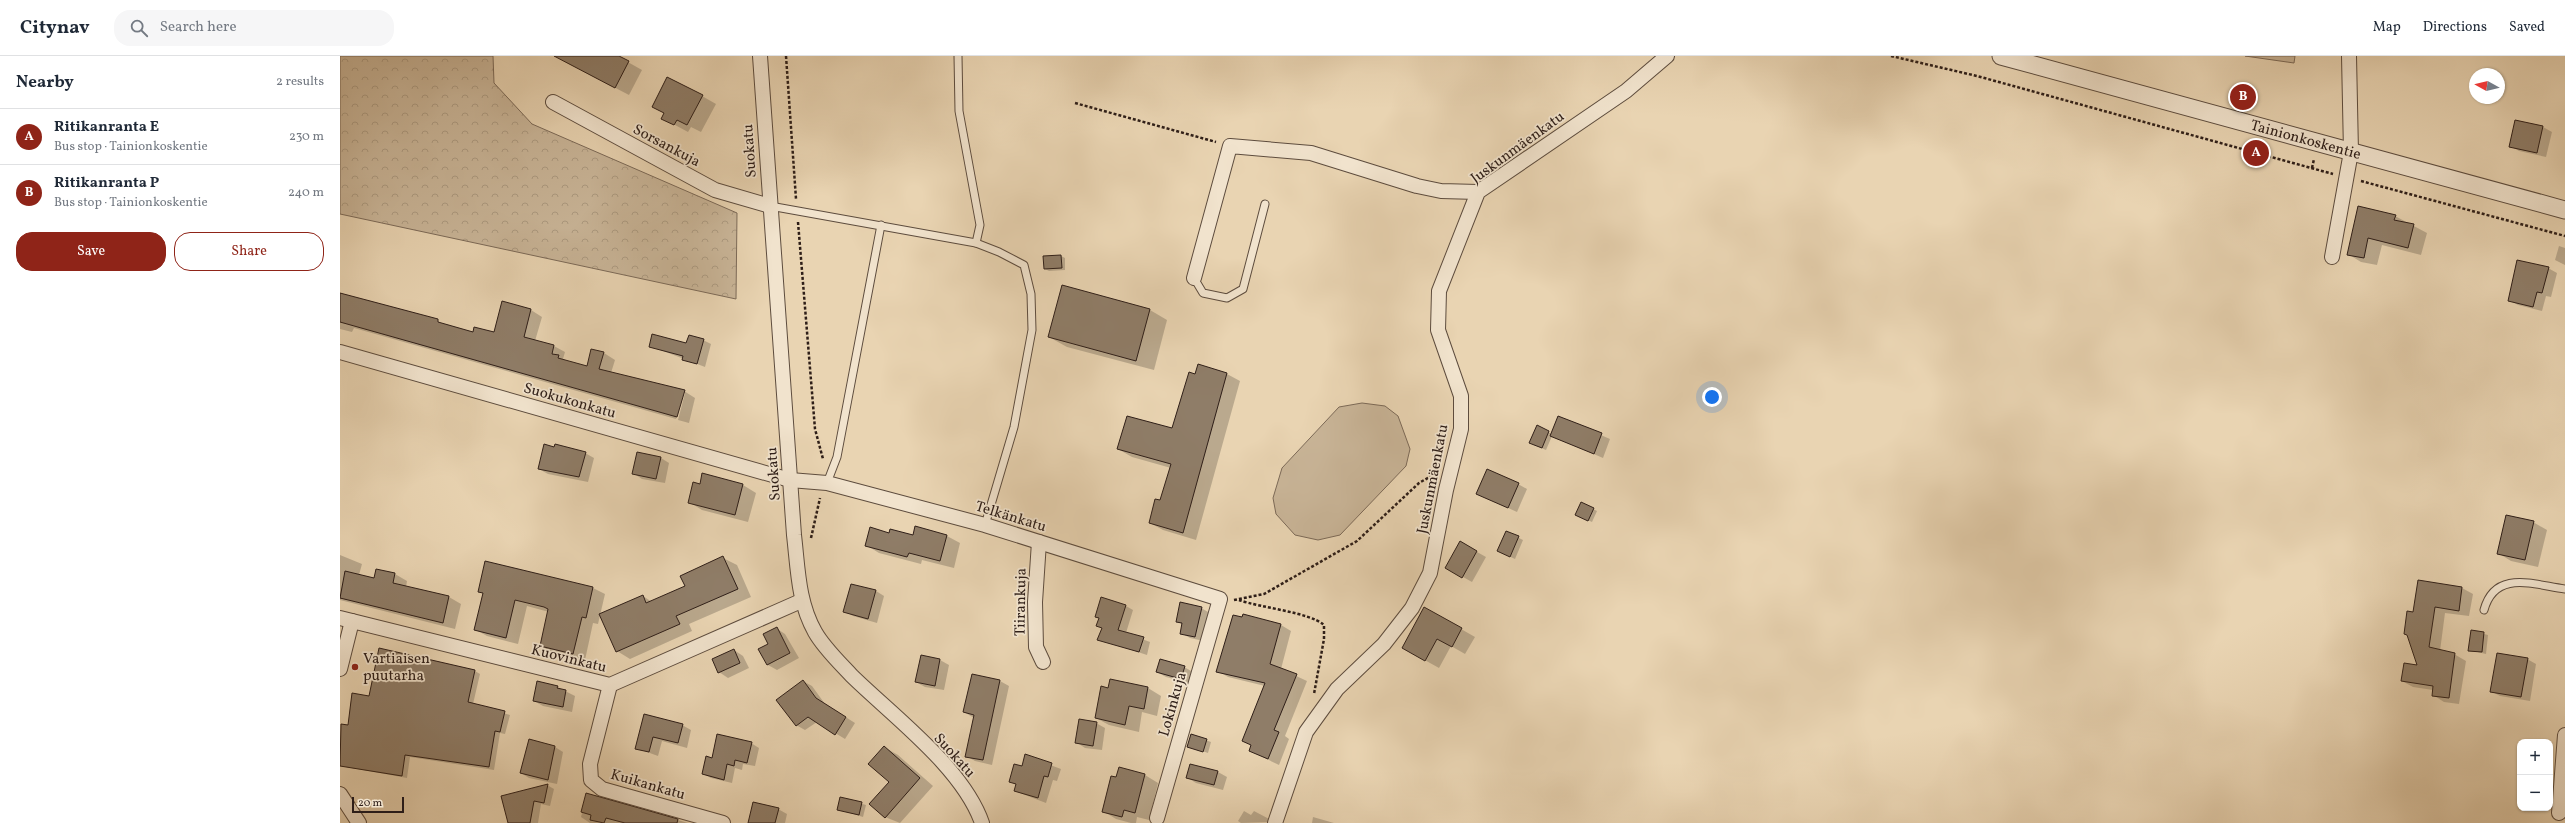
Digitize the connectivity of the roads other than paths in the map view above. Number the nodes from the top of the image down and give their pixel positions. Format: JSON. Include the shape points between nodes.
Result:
{"nodes":[{"id":1,"x":760,"y":56,"type":"edge"},
{"id":2,"x":958,"y":56,"type":"edge"},
{"id":3,"x":1667,"y":56,"type":"edge"},
{"id":4,"x":2001,"y":56,"type":"edge"},
{"id":5,"x":2349,"y":56,"type":"edge"},
{"id":6,"x":553,"y":102,"type":"dead end"},
{"id":7,"x":2351,"y":152,"type":"junction"},
{"id":8,"x":1478,"y":192,"type":"junction"},
{"id":9,"x":1265,"y":204,"type":"dead end"},
{"id":10,"x":770,"y":206,"type":"junction"},
{"id":11,"x":2565,"y":210,"type":"edge"},
{"id":12,"x":881,"y":225,"type":"junction"},
{"id":13,"x":976,"y":243,"type":"junction"},
{"id":14,"x":2332,"y":257,"type":"dead end"},
{"id":15,"x":1194,"y":278,"type":"joint"},
{"id":16,"x":340,"y":352,"type":"edge"},
{"id":17,"x":790,"y":480,"type":"junction"},
{"id":18,"x":827,"y":483,"type":"junction"},
{"id":19,"x":985,"y":525,"type":"junction"},
{"id":20,"x":1039,"y":542,"type":"junction"},
{"id":21,"x":2565,"y":589,"type":"edge"},
{"id":22,"x":1220,"y":599,"type":"joint"},
{"id":23,"x":801,"y":601,"type":"junction"},
{"id":24,"x":2484,"y":610,"type":"dead end"},
{"id":25,"x":346,"y":619,"type":"edge"},
{"id":26,"x":1043,"y":662,"type":"dead end"},
{"id":27,"x":340,"y":669,"type":"edge"},
{"id":28,"x":610,"y":686,"type":"junction"},
{"id":29,"x":2565,"y":735,"type":"edge"},
{"id":30,"x":340,"y":794,"type":"edge"},
{"id":31,"x":2558,"y":812,"type":"dead end"},
{"id":32,"x":1157,"y":818,"type":"dead end"},
{"id":33,"x":359,"y":823,"type":"edge"},
{"id":34,"x":723,"y":823,"type":"edge"},
{"id":35,"x":982,"y":823,"type":"edge"},
{"id":36,"x":1274,"y":823,"type":"edge"}],
"edges":[{"from":1,"to":10,"type":"street","name":"Suokatu"},
{"from":2,"to":13,"type":"lane","via":[[959,111],[980,225]]},
{"from":3,"to":8,"type":"street","name":"Juskunmäenkatu","via":[[1626,91]]},
{"from":4,"to":7,"type":"street","name":"Tainionkoskentie"},
{"from":5,"to":7,"type":"street"},
{"from":6,"to":10,"type":"street","name":"Sorsankuja","via":[[715,190]]},
{"from":7,"to":11,"type":"street","name":"Tainionkoskentie"},
{"from":7,"to":14,"type":"street"},
{"from":8,"to":15,"type":"street","via":[[1441,191],[1417,186],[1311,153],[1230,146]]},
{"from":8,"to":36,"type":"street","name":"Juskunmäenkatu","via":[[1439,290],[1438,330],[1461,396],[1461,429],[1430,573],[1412,608],[1384,644],[1337,689],[1306,732]]},
{"from":9,"to":15,"type":"lane","via":[[1243,289],[1227,298],[1203,293]]},
{"from":10,"to":12,"type":"lane"},
{"from":10,"to":17,"type":"street","name":"Suokatu"},
{"from":12,"to":13,"type":"lane"},
{"from":12,"to":18,"type":"lane","via":[[837,457]]},
{"from":13,"to":19,"type":"lane","via":[[1024,266],[1031,294],[1032,330],[1014,427]]},
{"from":16,"to":17,"type":"street","name":"Suokukonkatu"},
{"from":17,"to":18,"type":"street","name":"Telkänkatu"},
{"from":17,"to":23,"type":"street","name":"Suokatu"},
{"from":18,"to":19,"type":"street","name":"Telkänkatu"},
{"from":19,"to":20,"type":"street","name":"Telkänkatu"},
{"from":20,"to":22,"type":"street","name":"Telkänkatu"},
{"from":20,"to":26,"type":"street","name":"Tiirankuja","via":[[1035,602],[1036,647]]},
{"from":21,"to":24,"type":"lane","via":[[2517,582],[2498,586],[2488,597]]},
{"from":22,"to":32,"type":"street","name":"Lokinkuja"},
{"from":23,"to":28,"type":"street","name":"Kuovinkatu"},
{"from":23,"to":35,"type":"street","name":"Suokatu","via":[[815,633],[841,665],[960,782]]},
{"from":25,"to":27,"type":"street"},
{"from":25,"to":28,"type":"street","name":"Kuovinkatu"},
{"from":28,"to":34,"type":"street","name":"Kuikankatu","via":[[590,764],[591,780],[602,790]]},
{"from":29,"to":31,"type":"street"},
{"from":30,"to":33,"type":"street"}]}
